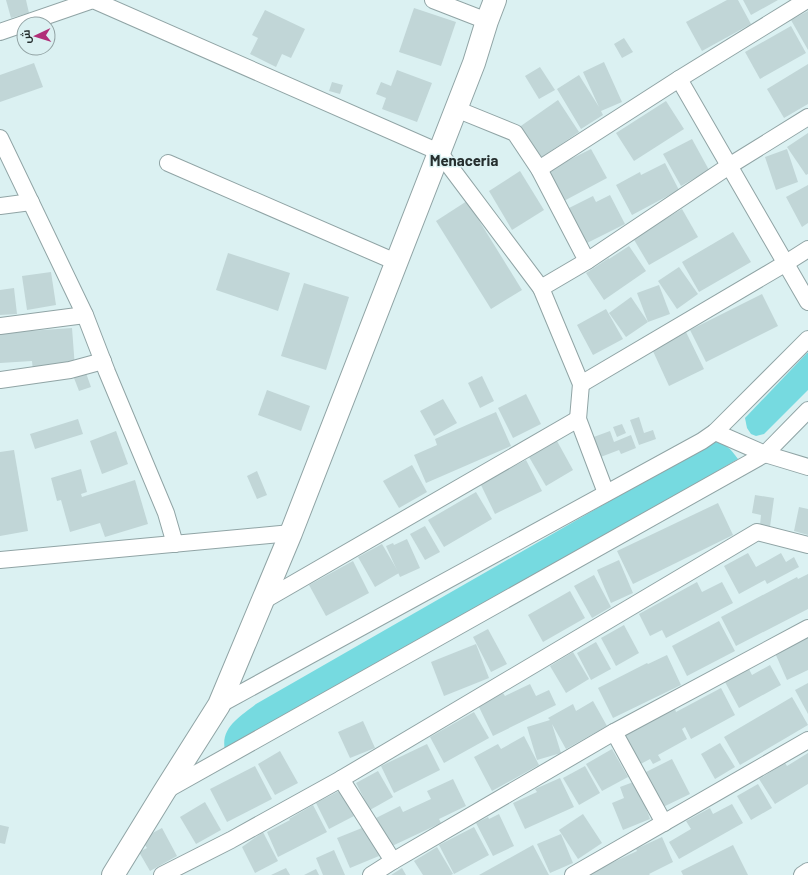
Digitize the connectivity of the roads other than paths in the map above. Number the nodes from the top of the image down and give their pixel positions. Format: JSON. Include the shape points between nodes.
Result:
{"nodes":[{"id":1,"x":433,"y":0,"type":"edge"},
{"id":2,"x":495,"y":0,"type":"edge"},
{"id":3,"x":807,"y":0,"type":"edge"},
{"id":4,"x":487,"y":21,"type":"junction"},
{"id":5,"x":0,"y":32,"type":"edge"},
{"id":6,"x":679,"y":79,"type":"junction"},
{"id":7,"x":456,"y":109,"type":"junction"},
{"id":8,"x":808,"y":117,"type":"edge"},
{"id":9,"x":0,"y":138,"type":"edge"},
{"id":10,"x":439,"y":152,"type":"junction"},
{"id":11,"x":168,"y":163,"type":"dead end"},
{"id":12,"x":729,"y":166,"type":"junction"},
{"id":13,"x":540,"y":169,"type":"junction"},
{"id":14,"x":31,"y":202,"type":"junction"},
{"id":15,"x":0,"y":206,"type":"edge"},
{"id":16,"x":808,"y":249,"type":"edge"},
{"id":17,"x":587,"y":261,"type":"junction"},
{"id":18,"x":396,"y":262,"type":"junction"},
{"id":19,"x":786,"y":264,"type":"junction"},
{"id":20,"x":541,"y":288,"type":"junction"},
{"id":21,"x":808,"y":302,"type":"edge"},
{"id":22,"x":85,"y":315,"type":"junction"},
{"id":23,"x":0,"y":326,"type":"edge"},
{"id":24,"x":808,"y":339,"type":"edge"},
{"id":25,"x":103,"y":361,"type":"junction"},
{"id":26,"x":0,"y":380,"type":"edge"},
{"id":27,"x":581,"y":384,"type":"junction"},
{"id":28,"x":808,"y":410,"type":"edge"},
{"id":29,"x":578,"y":418,"type":"junction"},
{"id":30,"x":715,"y":432,"type":"junction"},
{"id":31,"x":765,"y":454,"type":"junction"},
{"id":32,"x":808,"y":467,"type":"edge"},
{"id":33,"x":606,"y":493,"type":"junction"},
{"id":34,"x":291,"y":533,"type":"junction"},
{"id":35,"x":175,"y":544,"type":"junction"},
{"id":36,"x":808,"y":545,"type":"edge"},
{"id":37,"x":0,"y":560,"type":"edge"},
{"id":38,"x":263,"y":601,"type":"junction"},
{"id":39,"x":808,"y":628,"type":"edge"},
{"id":40,"x":219,"y":705,"type":"junction"},
{"id":41,"x":614,"y":732,"type":"junction"},
{"id":42,"x":808,"y":740,"type":"edge"},
{"id":43,"x":342,"y":779,"type":"junction"},
{"id":44,"x":164,"y":792,"type":"junction"},
{"id":45,"x":664,"y":823,"type":"junction"},
{"id":46,"x":392,"y":861,"type":"junction"},
{"id":47,"x":808,"y":871,"type":"edge"},
{"id":48,"x":113,"y":875,"type":"edge"},
{"id":49,"x":162,"y":875,"type":"edge"},
{"id":50,"x":371,"y":875,"type":"edge"},
{"id":51,"x":573,"y":875,"type":"edge"},
{"id":52,"x":802,"y":875,"type":"edge"}],
"edges":[{"from":1,"to":4,"type":"street"},
{"from":2,"to":4,"type":"street"},
{"from":3,"to":6,"type":"street"},
{"from":4,"to":7,"type":"street"},
{"from":5,"to":10,"type":"street","via":[[93,0]]},
{"from":6,"to":12,"type":"street"},
{"from":6,"to":13,"type":"street"},
{"from":7,"to":10,"type":"street"},
{"from":7,"to":13,"type":"street","via":[[515,133]]},
{"from":8,"to":12,"type":"street"},
{"from":9,"to":14,"type":"street"},
{"from":10,"to":18,"type":"street"},
{"from":10,"to":20,"type":"street"},
{"from":11,"to":18,"type":"street"},
{"from":12,"to":17,"type":"street"},
{"from":12,"to":19,"type":"street"},
{"from":13,"to":17,"type":"street"},
{"from":14,"to":15,"type":"street"},
{"from":14,"to":22,"type":"street"},
{"from":16,"to":19,"type":"street"},
{"from":17,"to":20,"type":"street"},
{"from":18,"to":34,"type":"street"},
{"from":19,"to":21,"type":"street"},
{"from":19,"to":27,"type":"street"},
{"from":20,"to":27,"type":"street"},
{"from":22,"to":23,"type":"street"},
{"from":22,"to":25,"type":"street"},
{"from":24,"to":30,"type":"street"},
{"from":25,"to":26,"type":"street","via":[[70,370]]},
{"from":25,"to":35,"type":"street","via":[[166,513]]},
{"from":27,"to":29,"type":"street"},
{"from":28,"to":31,"type":"street"},
{"from":29,"to":33,"type":"street"},
{"from":29,"to":38,"type":"street"},
{"from":30,"to":31,"type":"street"},
{"from":30,"to":33,"type":"street"},
{"from":31,"to":32,"type":"street"},
{"from":31,"to":44,"type":"street"},
{"from":33,"to":40,"type":"street"},
{"from":34,"to":35,"type":"street"},
{"from":34,"to":38,"type":"street"},
{"from":35,"to":37,"type":"street"},
{"from":36,"to":43,"type":"street","via":[[757,532]]},
{"from":38,"to":40,"type":"street"},
{"from":39,"to":41,"type":"street"},
{"from":40,"to":44,"type":"street"},
{"from":41,"to":45,"type":"street"},
{"from":41,"to":46,"type":"street"},
{"from":42,"to":45,"type":"street"},
{"from":43,"to":46,"type":"street"},
{"from":43,"to":49,"type":"street"},
{"from":44,"to":48,"type":"street"},
{"from":45,"to":51,"type":"street"},
{"from":46,"to":50,"type":"street"},
{"from":47,"to":52,"type":"street"}]}
